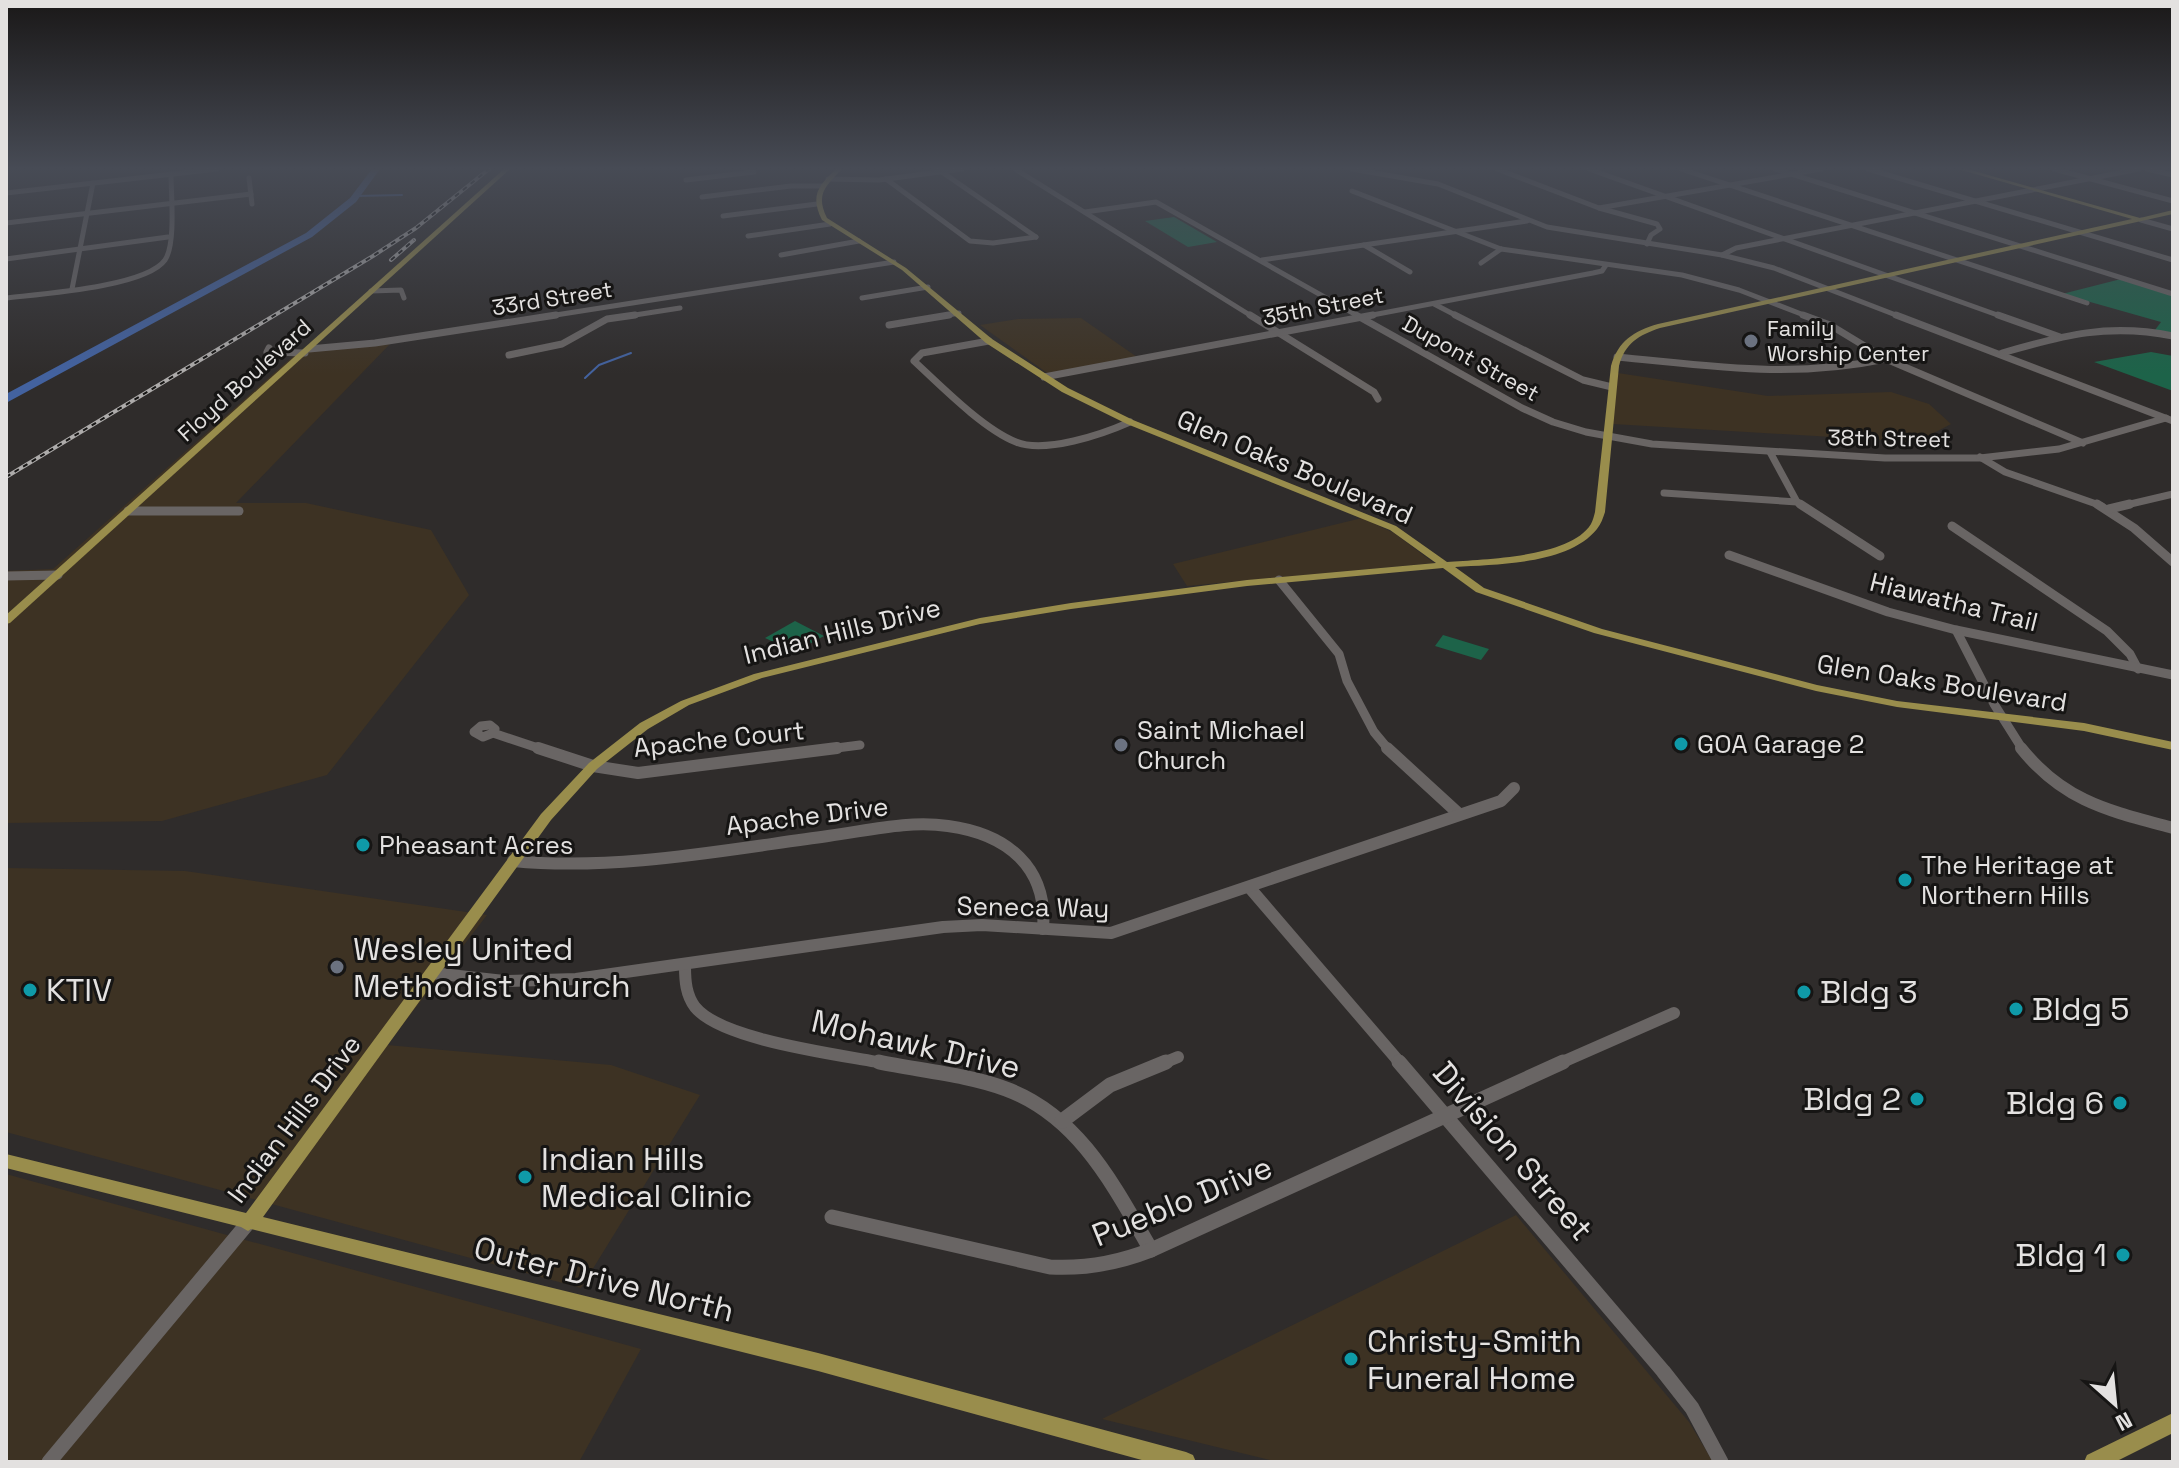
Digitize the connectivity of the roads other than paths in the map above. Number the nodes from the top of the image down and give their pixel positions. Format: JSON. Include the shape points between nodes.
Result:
{"nodes":[{"id":1,"x":168,"y":237,"type":"edge"},
{"id":2,"x":82,"y":238,"type":"edge"},
{"id":3,"x":164,"y":238,"type":"edge"},
{"id":4,"x":431,"y":238,"type":"edge"},
{"id":5,"x":853,"y":238,"type":"edge"},
{"id":6,"x":965,"y":238,"type":"edge"},
{"id":7,"x":1032,"y":238,"type":"edge"},
{"id":8,"x":1126,"y":238,"type":"edge"},
{"id":9,"x":1219,"y":238,"type":"edge"},
{"id":10,"x":1421,"y":238,"type":"edge"},
{"id":11,"x":1468,"y":238,"type":"edge"},
{"id":12,"x":1607,"y":238,"type":"edge"},
{"id":13,"x":1652,"y":238,"type":"edge"},
{"id":14,"x":1784,"y":238,"type":"joint"},
{"id":15,"x":1888,"y":238,"type":"edge"},
{"id":16,"x":1993,"y":238,"type":"edge"},
{"id":17,"x":2060,"y":238,"type":"edge"},
{"id":18,"x":2096,"y":238,"type":"edge"},
{"id":19,"x":859,"y":241,"type":"junction"},
{"id":20,"x":1647,"y":244,"type":"junction"},
{"id":21,"x":1364,"y":245,"type":"junction"},
{"id":22,"x":2020,"y":246,"type":"junction"},
{"id":23,"x":79,"y":249,"type":"junction"},
{"id":24,"x":1501,"y":249,"type":"junction"},
{"id":25,"x":781,"y":255,"type":"dead end"},
{"id":26,"x":1722,"y":255,"type":"junction"},
{"id":27,"x":6,"y":259,"type":"edge"},
{"id":28,"x":1955,"y":260,"type":"junction"},
{"id":29,"x":2173,"y":260,"type":"edge"},
{"id":30,"x":1261,"y":261,"type":"junction"},
{"id":31,"x":894,"y":262,"type":"junction"},
{"id":32,"x":1481,"y":263,"type":"dead end"},
{"id":33,"x":1606,"y":265,"type":"junction"},
{"id":34,"x":1410,"y":272,"type":"dead end"},
{"id":35,"x":1887,"y":275,"type":"junction"},
{"id":36,"x":928,"y":287,"type":"junction"},
{"id":37,"x":1830,"y":288,"type":"junction"},
{"id":38,"x":72,"y":289,"type":"junction"},
{"id":39,"x":371,"y":291,"type":"junction"},
{"id":40,"x":2173,"y":294,"type":"edge"},
{"id":41,"x":6,"y":298,"type":"edge"},
{"id":42,"x":404,"y":298,"type":"dead end"},
{"id":43,"x":862,"y":298,"type":"dead end"},
{"id":44,"x":1771,"y":301,"type":"junction"},
{"id":45,"x":2087,"y":303,"type":"dead end"},
{"id":46,"x":1434,"y":304,"type":"junction"},
{"id":47,"x":606,"y":307,"type":"junction"},
{"id":48,"x":680,"y":308,"type":"dead end"},
{"id":49,"x":959,"y":313,"type":"junction"},
{"id":50,"x":1361,"y":317,"type":"junction"},
{"id":51,"x":613,"y":318,"type":"junction"},
{"id":52,"x":889,"y":325,"type":"dead end"},
{"id":53,"x":1279,"y":333,"type":"junction"},
{"id":54,"x":2173,"y":336,"type":"edge"},
{"id":55,"x":2060,"y":337,"type":"junction"},
{"id":56,"x":989,"y":341,"type":"junction"},
{"id":57,"x":269,"y":348,"type":"dead end"},
{"id":58,"x":307,"y":351,"type":"junction"},
{"id":59,"x":2002,"y":353,"type":"junction"},
{"id":60,"x":509,"y":355,"type":"dead end"},
{"id":61,"x":1617,"y":357,"type":"junction"},
{"id":62,"x":1886,"y":359,"type":"junction"},
{"id":63,"x":1044,"y":377,"type":"junction"},
{"id":64,"x":1612,"y":387,"type":"junction"},
{"id":65,"x":1378,"y":399,"type":"dead end"},
{"id":66,"x":2169,"y":419,"type":"edge"},
{"id":67,"x":1130,"y":422,"type":"junction"},
{"id":68,"x":1607,"y":438,"type":"junction"},
{"id":69,"x":2083,"y":443,"type":"junction"},
{"id":70,"x":1770,"y":452,"type":"junction"},
{"id":71,"x":1980,"y":457,"type":"junction"},
{"id":72,"x":1664,"y":493,"type":"dead end"},
{"id":73,"x":2173,"y":494,"type":"edge"},
{"id":74,"x":1797,"y":502,"type":"junction"},
{"id":75,"x":2109,"y":509,"type":"junction"},
{"id":76,"x":128,"y":511,"type":"junction"},
{"id":77,"x":239,"y":511,"type":"dead end"},
{"id":78,"x":1952,"y":526,"type":"dead end"},
{"id":79,"x":1729,"y":555,"type":"dead end"},
{"id":80,"x":1880,"y":556,"type":"dead end"},
{"id":81,"x":2173,"y":562,"type":"edge"},
{"id":82,"x":1446,"y":567,"type":"junction"},
{"id":83,"x":58,"y":575,"type":"junction"},
{"id":84,"x":6,"y":576,"type":"edge"},
{"id":85,"x":1279,"y":580,"type":"junction"},
{"id":86,"x":6,"y":621,"type":"edge"},
{"id":87,"x":1956,"y":630,"type":"junction"},
{"id":88,"x":2138,"y":669,"type":"junction"},
{"id":89,"x":2173,"y":675,"type":"edge"},
{"id":90,"x":2001,"y":715,"type":"junction"},
{"id":91,"x":493,"y":733,"type":"dead end"},
{"id":92,"x":860,"y":745,"type":"dead end"},
{"id":93,"x":2173,"y":746,"type":"edge"},
{"id":94,"x":593,"y":766,"type":"junction"},
{"id":95,"x":1514,"y":788,"type":"dead end"},
{"id":96,"x":1459,"y":814,"type":"junction"},
{"id":97,"x":2173,"y":828,"type":"edge"},
{"id":98,"x":513,"y":861,"type":"junction"},
{"id":99,"x":1249,"y":887,"type":"junction"},
{"id":100,"x":1043,"y":929,"type":"junction"},
{"id":101,"x":685,"y":966,"type":"junction"},
{"id":102,"x":432,"y":973,"type":"junction"},
{"id":103,"x":1674,"y":1013,"type":"dead end"},
{"id":104,"x":1178,"y":1057,"type":"dead end"},
{"id":105,"x":1446,"y":1115,"type":"junction"},
{"id":106,"x":1062,"y":1121,"type":"junction"},
{"id":107,"x":6,"y":1161,"type":"edge"},
{"id":108,"x":832,"y":1217,"type":"dead end"},
{"id":109,"x":248,"y":1223,"type":"junction"},
{"id":110,"x":1151,"y":1250,"type":"junction"},
{"id":111,"x":2173,"y":1423,"type":"edge"},
{"id":112,"x":49,"y":1462,"type":"edge"},
{"id":113,"x":1186,"y":1462,"type":"edge"},
{"id":114,"x":1721,"y":1462,"type":"edge"},
{"id":115,"x":2094,"y":1462,"type":"edge"}],
"edges":[{"from":1,"to":38,"type":"street","via":[[167,258],[157,268],[120,282]]},
{"from":2,"to":23,"type":"street"},
{"from":3,"to":23,"type":"street"},
{"from":4,"to":39,"type":"main road","name":"Floyd Boulevard"},
{"from":5,"to":19,"type":"main road","name":"Glen Oaks Boulevard"},
{"from":6,"to":7,"type":"street","via":[[993,243]]},
{"from":8,"to":53,"type":"street"},
{"from":9,"to":30,"type":"street","name":"Dupont Street"},
{"from":10,"to":21,"type":"street"},
{"from":11,"to":24,"type":"street"},
{"from":12,"to":20,"type":"street"},
{"from":13,"to":20,"type":"street"},
{"from":14,"to":26,"type":"street"},
{"from":14,"to":35,"type":"street"},
{"from":15,"to":28,"type":"street"},
{"from":16,"to":22,"type":"street"},
{"from":17,"to":22,"type":"main road"},
{"from":18,"to":29,"type":"street"},
{"from":19,"to":25,"type":"street"},
{"from":19,"to":31,"type":"main road","name":"Glen Oaks Boulevard"},
{"from":20,"to":26,"type":"street"},
{"from":21,"to":30,"type":"street"},
{"from":21,"to":34,"type":"street"},
{"from":22,"to":28,"type":"main road"},
{"from":22,"to":40,"type":"street"},
{"from":23,"to":27,"type":"street"},
{"from":23,"to":38,"type":"street"},
{"from":24,"to":32,"type":"street"},
{"from":24,"to":33,"type":"street"},
{"from":26,"to":37,"type":"street"},
{"from":28,"to":35,"type":"main road"},
{"from":28,"to":45,"type":"street"},
{"from":30,"to":50,"type":"street","name":"Dupont Street"},
{"from":31,"to":36,"type":"main road","name":"Glen Oaks Boulevard"},
{"from":31,"to":47,"type":"street","name":"33rd Street"},
{"from":33,"to":44,"type":"street","via":[[1704,280]]},
{"from":33,"to":46,"type":"street","name":"35th Street","via":[[1602,271]]},
{"from":35,"to":37,"type":"main road"},
{"from":35,"to":55,"type":"street"},
{"from":36,"to":43,"type":"street"},
{"from":36,"to":49,"type":"main road","name":"Glen Oaks Boulevard"},
{"from":37,"to":44,"type":"main road"},
{"from":37,"to":59,"type":"street"},
{"from":38,"to":41,"type":"street"},
{"from":39,"to":42,"type":"street","via":[[401,290]]},
{"from":39,"to":58,"type":"main road","name":"Floyd Boulevard"},
{"from":44,"to":61,"type":"main road","via":[[1649,329],[1627,340]]},
{"from":44,"to":62,"type":"street","via":[[1845,332]]},
{"from":46,"to":50,"type":"street","name":"35th Street"},
{"from":46,"to":64,"type":"street","via":[[1583,380]]},
{"from":47,"to":51,"type":"street"},
{"from":47,"to":58,"type":"street","name":"33rd Street"},
{"from":48,"to":51,"type":"street"},
{"from":49,"to":52,"type":"street"},
{"from":49,"to":56,"type":"main road","name":"Glen Oaks Boulevard"},
{"from":50,"to":53,"type":"street","name":"35th Street"},
{"from":50,"to":68,"type":"street","name":"Dupont Street","via":[[1539,417]]},
{"from":51,"to":60,"type":"street","via":[[562,344]]},
{"from":53,"to":63,"type":"street","name":"35th Street"},
{"from":53,"to":65,"type":"street"},
{"from":54,"to":55,"type":"street","via":[[2115,327]]},
{"from":55,"to":59,"type":"street"},
{"from":56,"to":63,"type":"main road","name":"Glen Oaks Boulevard"},
{"from":56,"to":67,"type":"street","via":[[922,353],[914,361],[963,407],[1017,443],[1060,444]]},
{"from":57,"to":58,"type":"street","name":"33rd Street","via":[[267,352],[275,354]]},
{"from":58,"to":76,"type":"main road","name":"Floyd Boulevard"},
{"from":59,"to":66,"type":"street"},
{"from":61,"to":62,"type":"street","via":[[1785,374]]},
{"from":61,"to":64,"type":"main road","name":"Indian Hills Drive"},
{"from":62,"to":69,"type":"street"},
{"from":63,"to":67,"type":"main road","name":"Glen Oaks Boulevard"},
{"from":64,"to":68,"type":"main road","name":"Indian Hills Drive"},
{"from":66,"to":69,"type":"street","name":"38th Street"},
{"from":67,"to":82,"type":"main road","name":"Glen Oaks Boulevard","via":[[1393,528]]},
{"from":68,"to":70,"type":"street","name":"38th Street"},
{"from":68,"to":82,"type":"main road","name":"Indian Hills Drive","via":[[1600,512],[1581,539],[1525,558]]},
{"from":69,"to":71,"type":"street","name":"38th Street"},
{"from":70,"to":71,"type":"street","name":"38th Street","via":[[1898,460]]},
{"from":70,"to":74,"type":"street"},
{"from":71,"to":75,"type":"street","via":[[2010,474]]},
{"from":72,"to":74,"type":"street"},
{"from":73,"to":75,"type":"street"},
{"from":74,"to":80,"type":"street"},
{"from":75,"to":81,"type":"street"},
{"from":76,"to":77,"type":"street"},
{"from":76,"to":83,"type":"main road","name":"Floyd Boulevard"},
{"from":78,"to":88,"type":"street","via":[[2107,631]]},
{"from":79,"to":87,"type":"street","name":"Hiawatha Trail","via":[[1888,612]]},
{"from":82,"to":85,"type":"main road","name":"Indian Hills Drive"},
{"from":82,"to":90,"type":"main road","name":"Glen Oaks Boulevard","via":[[1488,593],[1697,659],[1856,696]]},
{"from":83,"to":84,"type":"street"},
{"from":83,"to":86,"type":"main road","name":"Floyd Boulevard"},
{"from":85,"to":94,"type":"main road","name":"Indian Hills Drive","via":[[1017,614],[758,676],[685,703]]},
{"from":85,"to":96,"type":"street","via":[[1339,654],[1374,732]]},
{"from":87,"to":88,"type":"street","name":"Hiawatha Trail"},
{"from":87,"to":90,"type":"street"},
{"from":88,"to":89,"type":"street","name":"Hiawatha Trail"},
{"from":90,"to":93,"type":"main road","name":"Glen Oaks Boulevard"},
{"from":90,"to":97,"type":"street","via":[[2036,769],[2064,790],[2107,810]]},
{"from":91,"to":94,"type":"street","name":"Apache Court"},
{"from":92,"to":94,"type":"street","name":"Apache Court","via":[[638,773]]},
{"from":94,"to":98,"type":"main road","name":"Indian Hills Drive"},
{"from":95,"to":96,"type":"street","name":"Seneca Way","via":[[1501,801]]},
{"from":96,"to":99,"type":"street","name":"Seneca Way"},
{"from":98,"to":100,"type":"street","name":"Apache Drive","via":[[603,864],[875,829],[949,826],[995,840],[1023,859],[1043,891]]},
{"from":98,"to":102,"type":"main road","name":"Indian Hills Drive"},
{"from":99,"to":100,"type":"street","name":"Seneca Way","via":[[1111,933]]},
{"from":99,"to":105,"type":"street","name":"Division Street"},
{"from":100,"to":101,"type":"street","name":"Seneca Way","via":[[943,927]]},
{"from":101,"to":102,"type":"street","name":"Seneca Way","via":[[521,983]]},
{"from":101,"to":106,"type":"street","name":"Mohawk Drive","via":[[689,996],[709,1022],[747,1035],[1004,1088],[1036,1101]]},
{"from":102,"to":109,"type":"main road","name":"Indian Hills Drive"},
{"from":103,"to":105,"type":"street","name":"Pueblo Drive"},
{"from":104,"to":106,"type":"street","via":[[1110,1085]]},
{"from":105,"to":110,"type":"street","name":"Pueblo Drive"},
{"from":105,"to":114,"type":"street","name":"Division Street","via":[[1663,1371],[1692,1408]]},
{"from":106,"to":110,"type":"street","name":"Mohawk Drive","via":[[1101,1164]]},
{"from":107,"to":109,"type":"main road","name":"Outer Drive North"},
{"from":108,"to":110,"type":"street","name":"Pueblo Drive","via":[[1050,1267],[1105,1267]]},
{"from":109,"to":112,"type":"street","name":"Indian Hills Drive"},
{"from":109,"to":113,"type":"main road","name":"Outer Drive North","via":[[818,1362]]},
{"from":111,"to":115,"type":"main road"}]}
